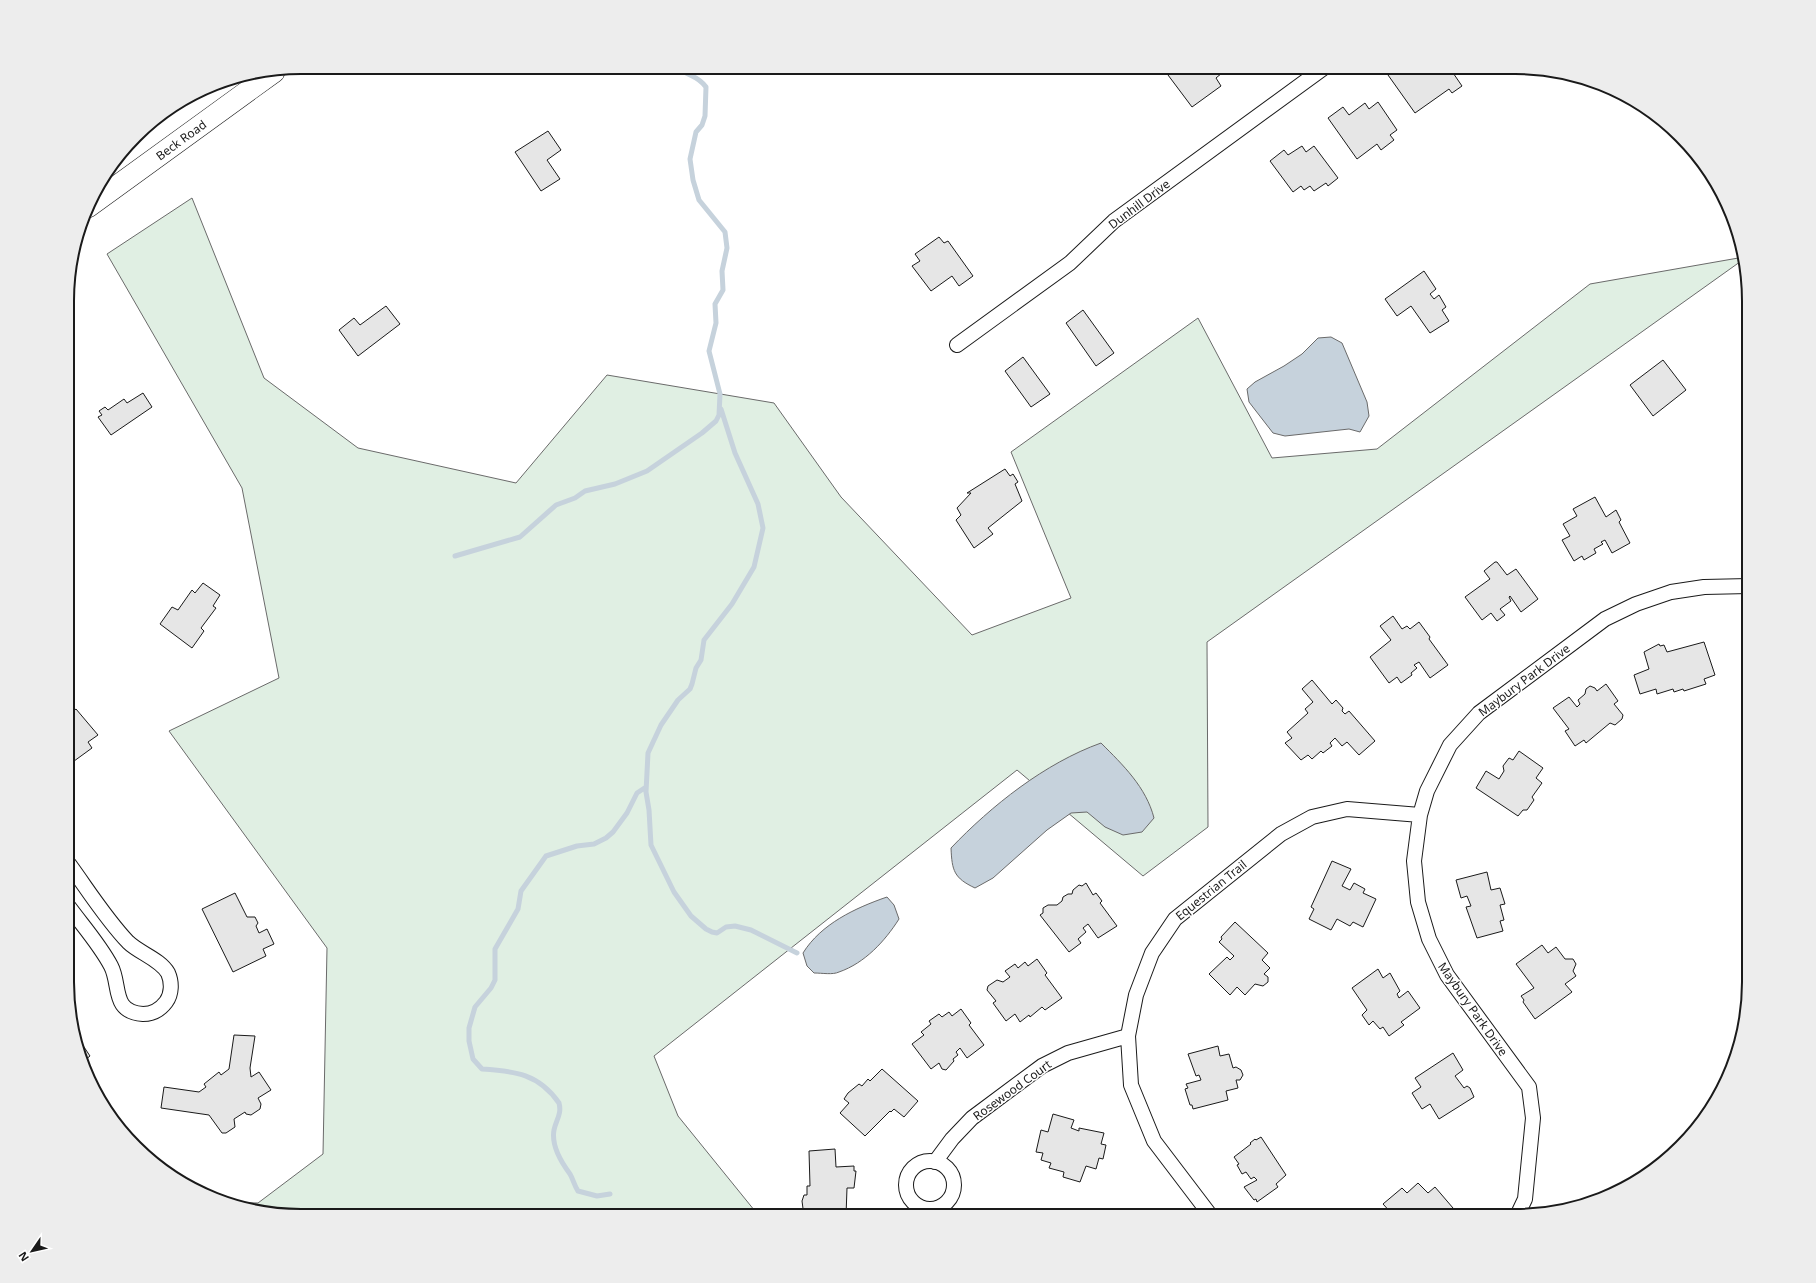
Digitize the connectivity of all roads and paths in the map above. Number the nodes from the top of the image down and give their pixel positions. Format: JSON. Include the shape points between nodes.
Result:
{"nodes":[{"id":1,"x":1315,"y":74,"type":"edge"},
{"id":2,"x":268,"y":76,"type":"edge"},
{"id":3,"x":97,"y":200,"type":"edge"},
{"id":4,"x":957,"y":345,"type":"dead end"},
{"id":5,"x":1742,"y":586,"type":"edge"},
{"id":6,"x":1420,"y":815,"type":"junction"},
{"id":7,"x":74,"y":871,"type":"edge"},
{"id":8,"x":74,"y":914,"type":"edge"},
{"id":9,"x":1128,"y":1036,"type":"junction"},
{"id":10,"x":935,"y":1162,"type":"dead end"},
{"id":11,"x":1206,"y":1209,"type":"edge"},
{"id":12,"x":1520,"y":1209,"type":"edge"}],
"edges":[{"from":1,"to":4,"type":"street","name":"Dunhill Drive","via":[[1114,221],[1070,263]]},
{"from":2,"to":3,"type":"main road","name":"Beck Road"},
{"from":5,"to":6,"type":"street","name":"Maybury Park Drive","via":[[1704,587],[1671,592],[1636,604],[1605,619],[1474,718],[1450,746],[1442,760],[1427,791]]},
{"from":6,"to":9,"type":"street","name":"Equestrian Trail","via":[[1347,809],[1312,817],[1281,834],[1175,919],[1152,953],[1136,995]]},
{"from":6,"to":12,"type":"street","name":"Maybury Park Drive","via":[[1414,861],[1418,902],[1429,939],[1447,975],[1529,1087],[1533,1118],[1525,1199]]},
{"from":7,"to":8,"type":"street","via":[[120,933],[135,948],[162,966],[168,974],[170,992],[161,1008],[145,1014],[136,1013],[121,1003],[112,968]]},
{"from":9,"to":10,"type":"street","name":"Rosewood Court","via":[[1068,1054],[1042,1066],[972,1118]]},
{"from":9,"to":11,"type":"street","name":"Equestrian Trail","via":[[1131,1085],[1154,1141]]}]}
